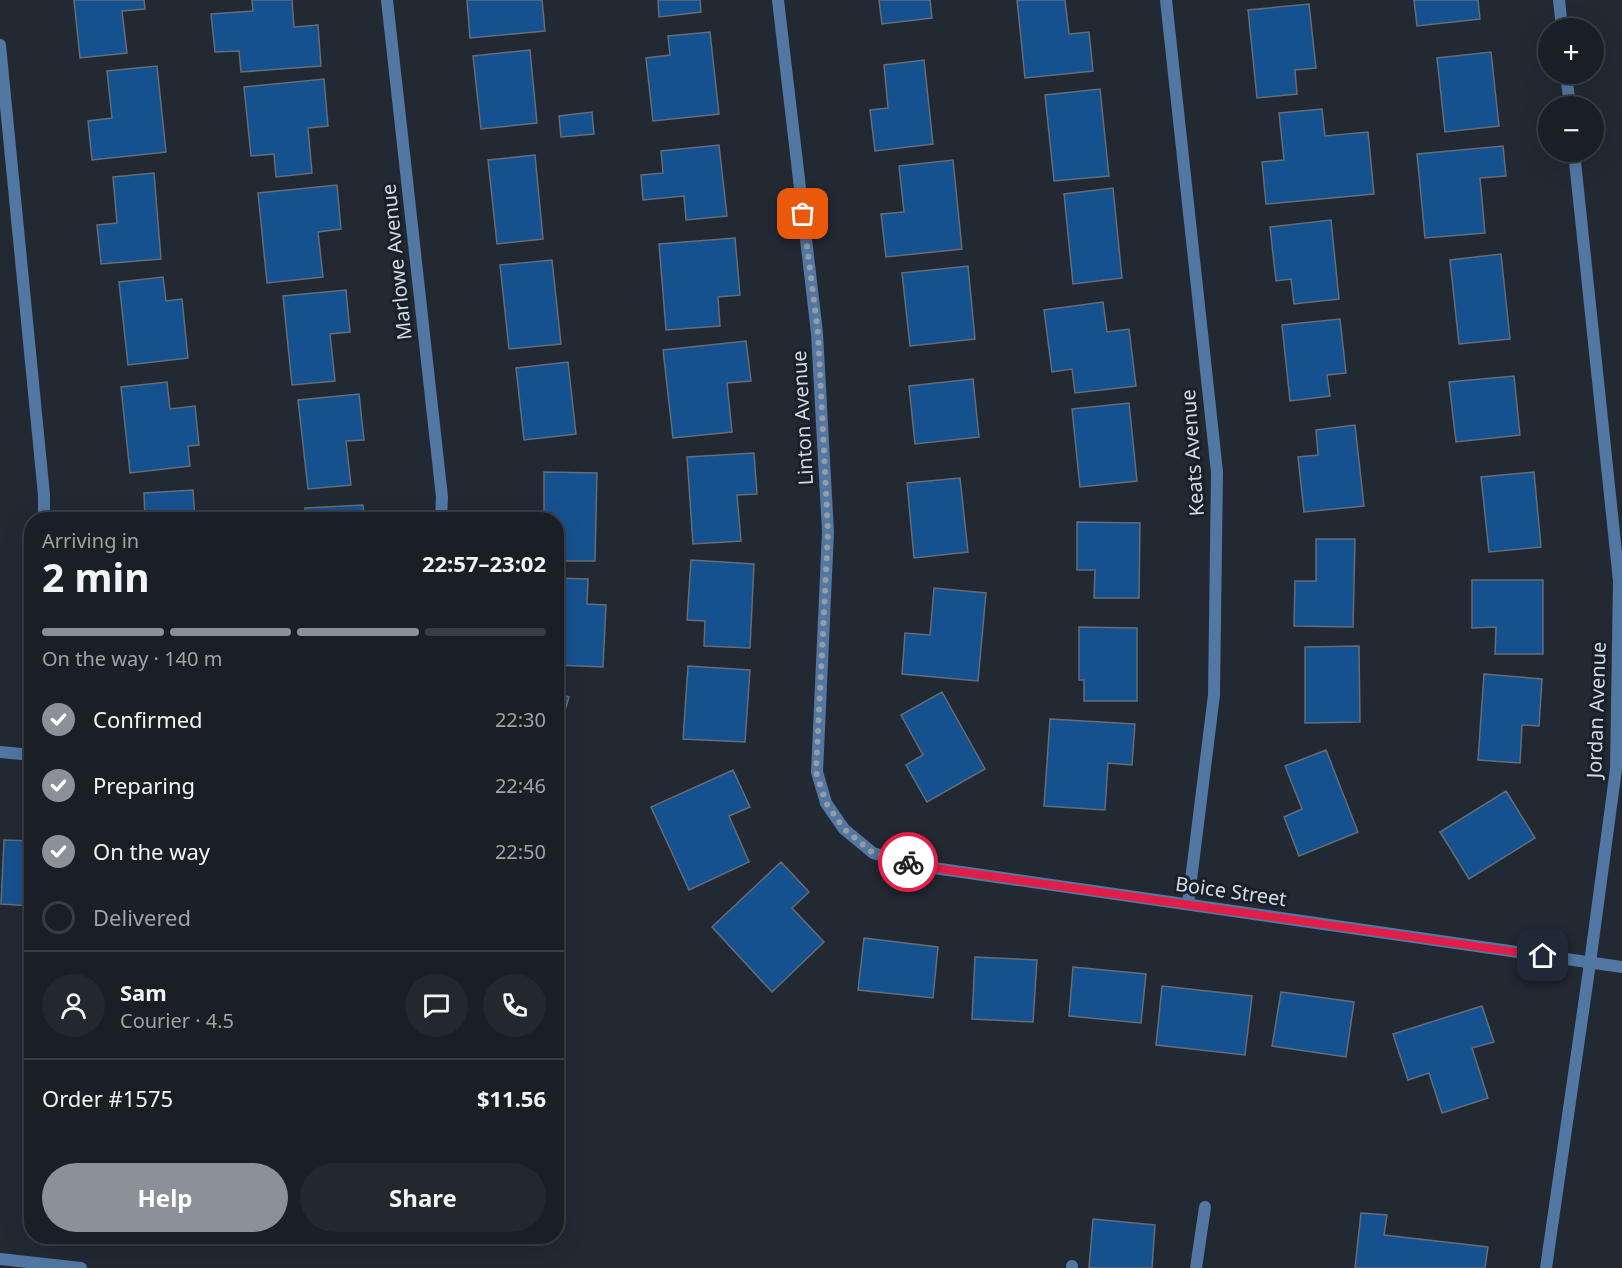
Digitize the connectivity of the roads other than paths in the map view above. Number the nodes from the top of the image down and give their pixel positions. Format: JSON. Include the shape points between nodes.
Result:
{"nodes":[{"id":1,"x":387,"y":0,"type":"edge"},
{"id":2,"x":778,"y":0,"type":"edge"},
{"id":3,"x":1166,"y":0,"type":"edge"},
{"id":4,"x":1559,"y":0,"type":"edge"},
{"id":5,"x":1561,"y":18,"type":"edge"},
{"id":6,"x":0,"y":45,"type":"edge"},
{"id":7,"x":1575,"y":162,"type":"edge"},
{"id":8,"x":44,"y":512,"type":"edge"},
{"id":9,"x":441,"y":512,"type":"edge"},
{"id":10,"x":0,"y":752,"type":"edge"},
{"id":11,"x":24,"y":754,"type":"edge"},
{"id":12,"x":844,"y":829,"type":"joint"},
{"id":13,"x":1188,"y":904,"type":"junction"},
{"id":14,"x":1590,"y":963,"type":"junction"},
{"id":15,"x":1622,"y":967,"type":"edge"},
{"id":16,"x":1205,"y":1207,"type":"dead end"},
{"id":17,"x":0,"y":1260,"type":"edge"},
{"id":18,"x":81,"y":1268,"type":"edge"},
{"id":19,"x":1196,"y":1268,"type":"edge"},
{"id":20,"x":1545,"y":1268,"type":"edge"}],
"edges":[{"from":1,"to":9,"type":"street","name":"Marlowe Avenue"},
{"from":2,"to":12,"type":"street","name":"Linton Avenue","via":[[818,333],[828,532],[816,772],[826,803]]},
{"from":3,"to":13,"type":"street","name":"Keats Avenue","via":[[1217,472],[1214,696]]},
{"from":4,"to":5,"type":"street"},
{"from":6,"to":8,"type":"street"},
{"from":7,"to":14,"type":"street","name":"Jordan Avenue","via":[[1619,581],[1616,769]]},
{"from":10,"to":11,"type":"street"},
{"from":12,"to":13,"type":"street","name":"Boice Street","via":[[873,853],[920,866]]},
{"from":13,"to":14,"type":"street","name":"Boice Street"},
{"from":14,"to":15,"type":"street","name":"Boice Street"},
{"from":14,"to":20,"type":"street","name":"Jordan Avenue"},
{"from":16,"to":19,"type":"street"},
{"from":17,"to":18,"type":"street"}]}
